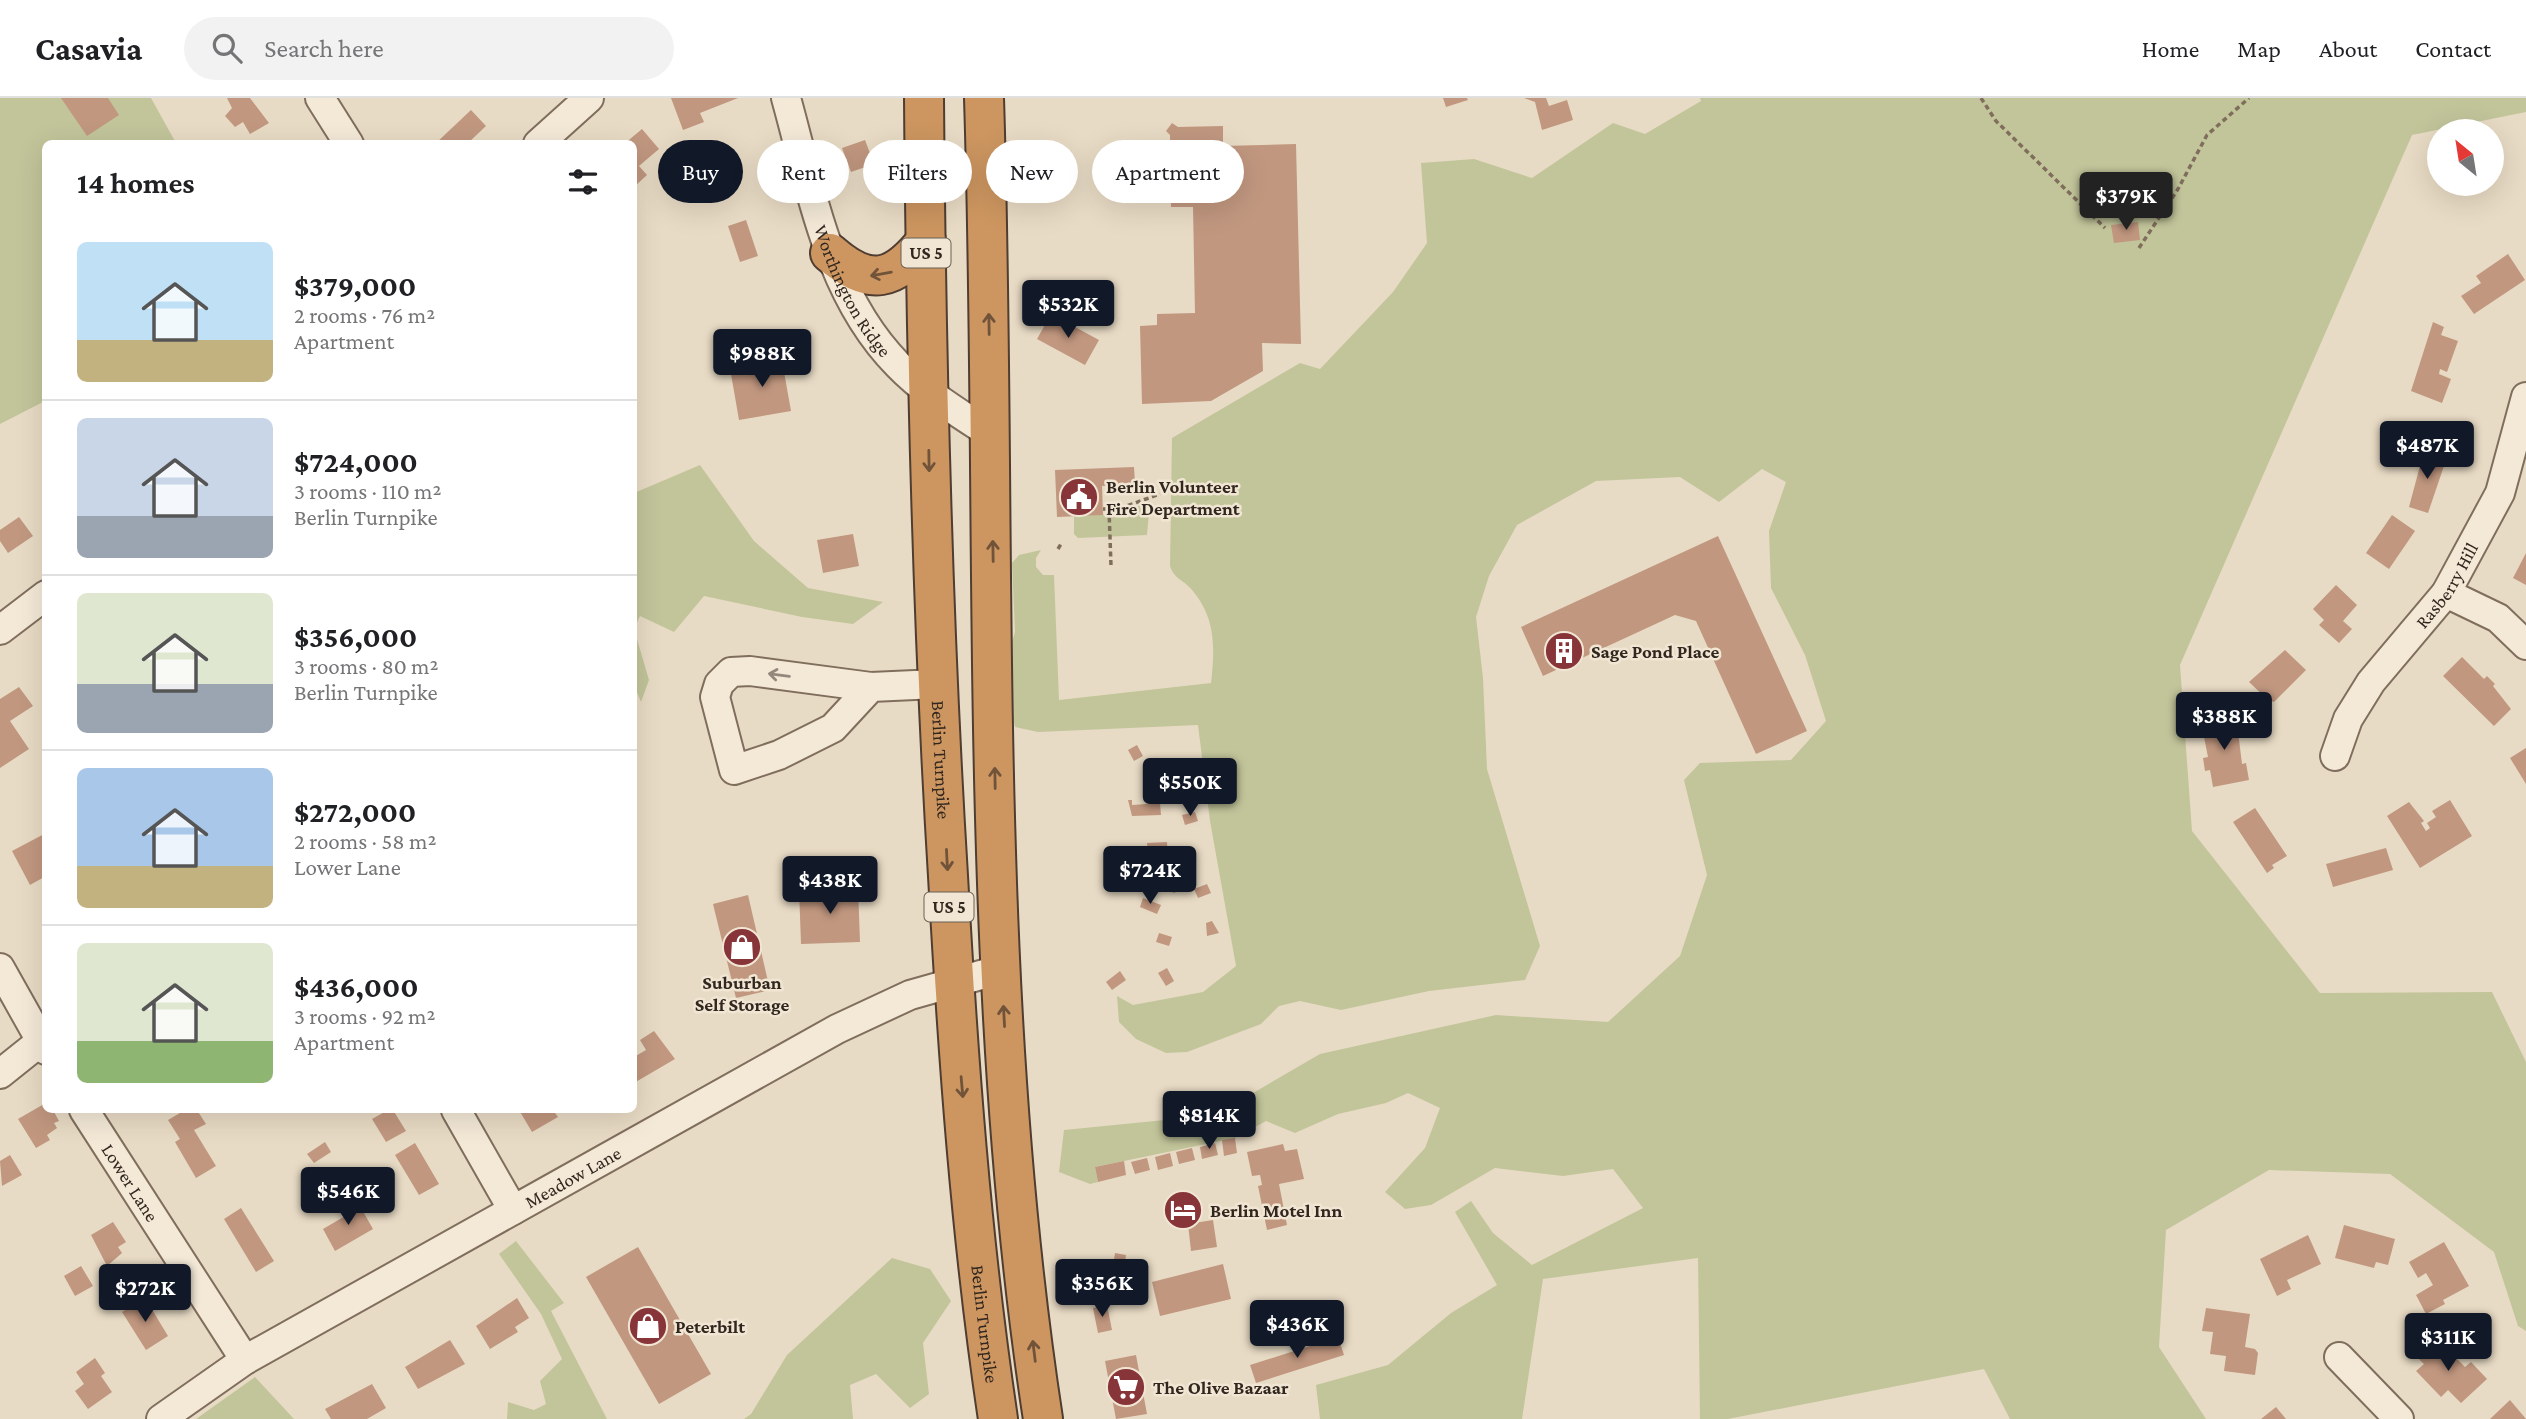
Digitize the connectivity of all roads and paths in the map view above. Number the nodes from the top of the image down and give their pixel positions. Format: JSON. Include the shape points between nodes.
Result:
{"nodes":[{"id":1,"x":320,"y":98,"type":"edge"},
{"id":2,"x":589,"y":98,"type":"edge"},
{"id":3,"x":786,"y":98,"type":"edge"},
{"id":4,"x":924,"y":98,"type":"edge"},
{"id":5,"x":984,"y":98,"type":"edge"},
{"id":6,"x":1981,"y":98,"type":"edge"},
{"id":7,"x":2249,"y":98,"type":"edge"},
{"id":8,"x":346,"y":140,"type":"edge"},
{"id":9,"x":542,"y":140,"type":"edge"},
{"id":10,"x":2105,"y":228,"type":"dead end"},
{"id":11,"x":926,"y":241,"type":"junction"},
{"id":12,"x":2139,"y":248,"type":"dead end"},
{"id":13,"x":830,"y":253,"type":"junction"},
{"id":14,"x":928,"y":393,"type":"junction"},
{"id":15,"x":2526,"y":397,"type":"edge"},
{"id":16,"x":992,"y":435,"type":"junction"},
{"id":17,"x":1160,"y":494,"type":"dead end"},
{"id":18,"x":1103,"y":509,"type":"dead end"},
{"id":19,"x":1109,"y":509,"type":"junction"},
{"id":20,"x":1061,"y":544,"type":"dead end"},
{"id":21,"x":1058,"y":549,"type":"dead end"},
{"id":22,"x":1111,"y":566,"type":"dead end"},
{"id":23,"x":2446,"y":593,"type":"junction"},
{"id":24,"x":42,"y":598,"type":"edge"},
{"id":25,"x":0,"y":630,"type":"edge"},
{"id":26,"x":2526,"y":645,"type":"edge"},
{"id":27,"x":822,"y":680,"type":"junction"},
{"id":28,"x":937,"y":684,"type":"junction"},
{"id":29,"x":871,"y":687,"type":"junction"},
{"id":30,"x":842,"y":718,"type":"junction"},
{"id":31,"x":2335,"y":756,"type":"dead end"},
{"id":32,"x":0,"y":968,"type":"edge"},
{"id":33,"x":1002,"y":969,"type":"junction"},
{"id":34,"x":954,"y":982,"type":"junction"},
{"id":35,"x":42,"y":1044,"type":"edge"},
{"id":36,"x":42,"y":1047,"type":"edge"},
{"id":37,"x":0,"y":1074,"type":"edge"},
{"id":38,"x":86,"y":1113,"type":"edge"},
{"id":39,"x":458,"y":1113,"type":"edge"},
{"id":40,"x":513,"y":1210,"type":"junction"},
{"id":41,"x":2339,"y":1357,"type":"dead end"},
{"id":42,"x":245,"y":1360,"type":"junction"},
{"id":43,"x":161,"y":1419,"type":"edge"},
{"id":44,"x":998,"y":1419,"type":"edge"},
{"id":45,"x":1043,"y":1419,"type":"edge"},
{"id":46,"x":2399,"y":1419,"type":"edge"}],
"edges":[{"from":1,"to":8,"type":"street"},
{"from":2,"to":9,"type":"street"},
{"from":3,"to":13,"type":"street","name":"Worthington Ridge"},
{"from":4,"to":11,"type":"highway","name":"Berlin Turnpike","number":"US 5"},
{"from":16,"to":5,"type":"highway","number":"US 5","one_way":true},
{"from":6,"to":10,"type":"path","via":[[1996,121]]},
{"from":7,"to":12,"type":"path","via":[[2207,135]]},
{"from":11,"to":13,"type":"highway","one_way":true,"via":[[899,270],[881,276],[848,269]]},
{"from":11,"to":14,"type":"highway","name":"Berlin Turnpike","number":"US 5"},
{"from":13,"to":14,"type":"street","name":"Worthington Ridge","via":[[846,292],[877,342]]},
{"from":14,"to":16,"type":"street","name":"Worthington Ridge"},
{"from":14,"to":28,"type":"highway","name":"Berlin Turnpike","number":"US 5","one_way":true},
{"from":15,"to":23,"type":"street","name":"Rasberry Hill","via":[[2500,493]]},
{"from":33,"to":16,"type":"highway","number":"US 5","one_way":true,"via":[[994,736]]},
{"from":17,"to":19,"type":"path"},
{"from":18,"to":19,"type":"path"},
{"from":19,"to":22,"type":"path"},
{"from":20,"to":21,"type":"path"},
{"from":23,"to":26,"type":"street","via":[[2498,618]]},
{"from":23,"to":31,"type":"street","name":"Rasberry Hill","via":[[2371,682],[2348,719]]},
{"from":24,"to":25,"type":"street"},
{"from":27,"to":29,"type":"street"},
{"from":27,"to":30,"type":"street","via":[[838,699]]},
{"from":27,"to":30,"type":"street","one_way":true,"via":[[750,671],[731,672],[719,684],[715,697],[734,770],[817,737]]},
{"from":28,"to":29,"type":"street"},
{"from":28,"to":34,"type":"highway","name":"Berlin Turnpike","number":"US 5","one_way":true},
{"from":29,"to":30,"type":"street"},
{"from":32,"to":35,"type":"street"},
{"from":33,"to":34,"type":"street","name":"Meadow Lane"},
{"from":45,"to":33,"type":"highway","number":"US 5","one_way":true,"via":[[1016,1187]]},
{"from":34,"to":40,"type":"street","name":"Meadow Lane","via":[[910,995],[837,1029]]},
{"from":34,"to":44,"type":"highway","name":"Berlin Turnpike","number":"US 5","one_way":true,"via":[[970,1190]]},
{"from":36,"to":37,"type":"street"},
{"from":38,"to":42,"type":"street","name":"Lower Lane"},
{"from":39,"to":40,"type":"street"},
{"from":40,"to":42,"type":"street","name":"Meadow Lane"},
{"from":41,"to":46,"type":"street"},
{"from":42,"to":43,"type":"street","name":"Meadow Lane"}]}
